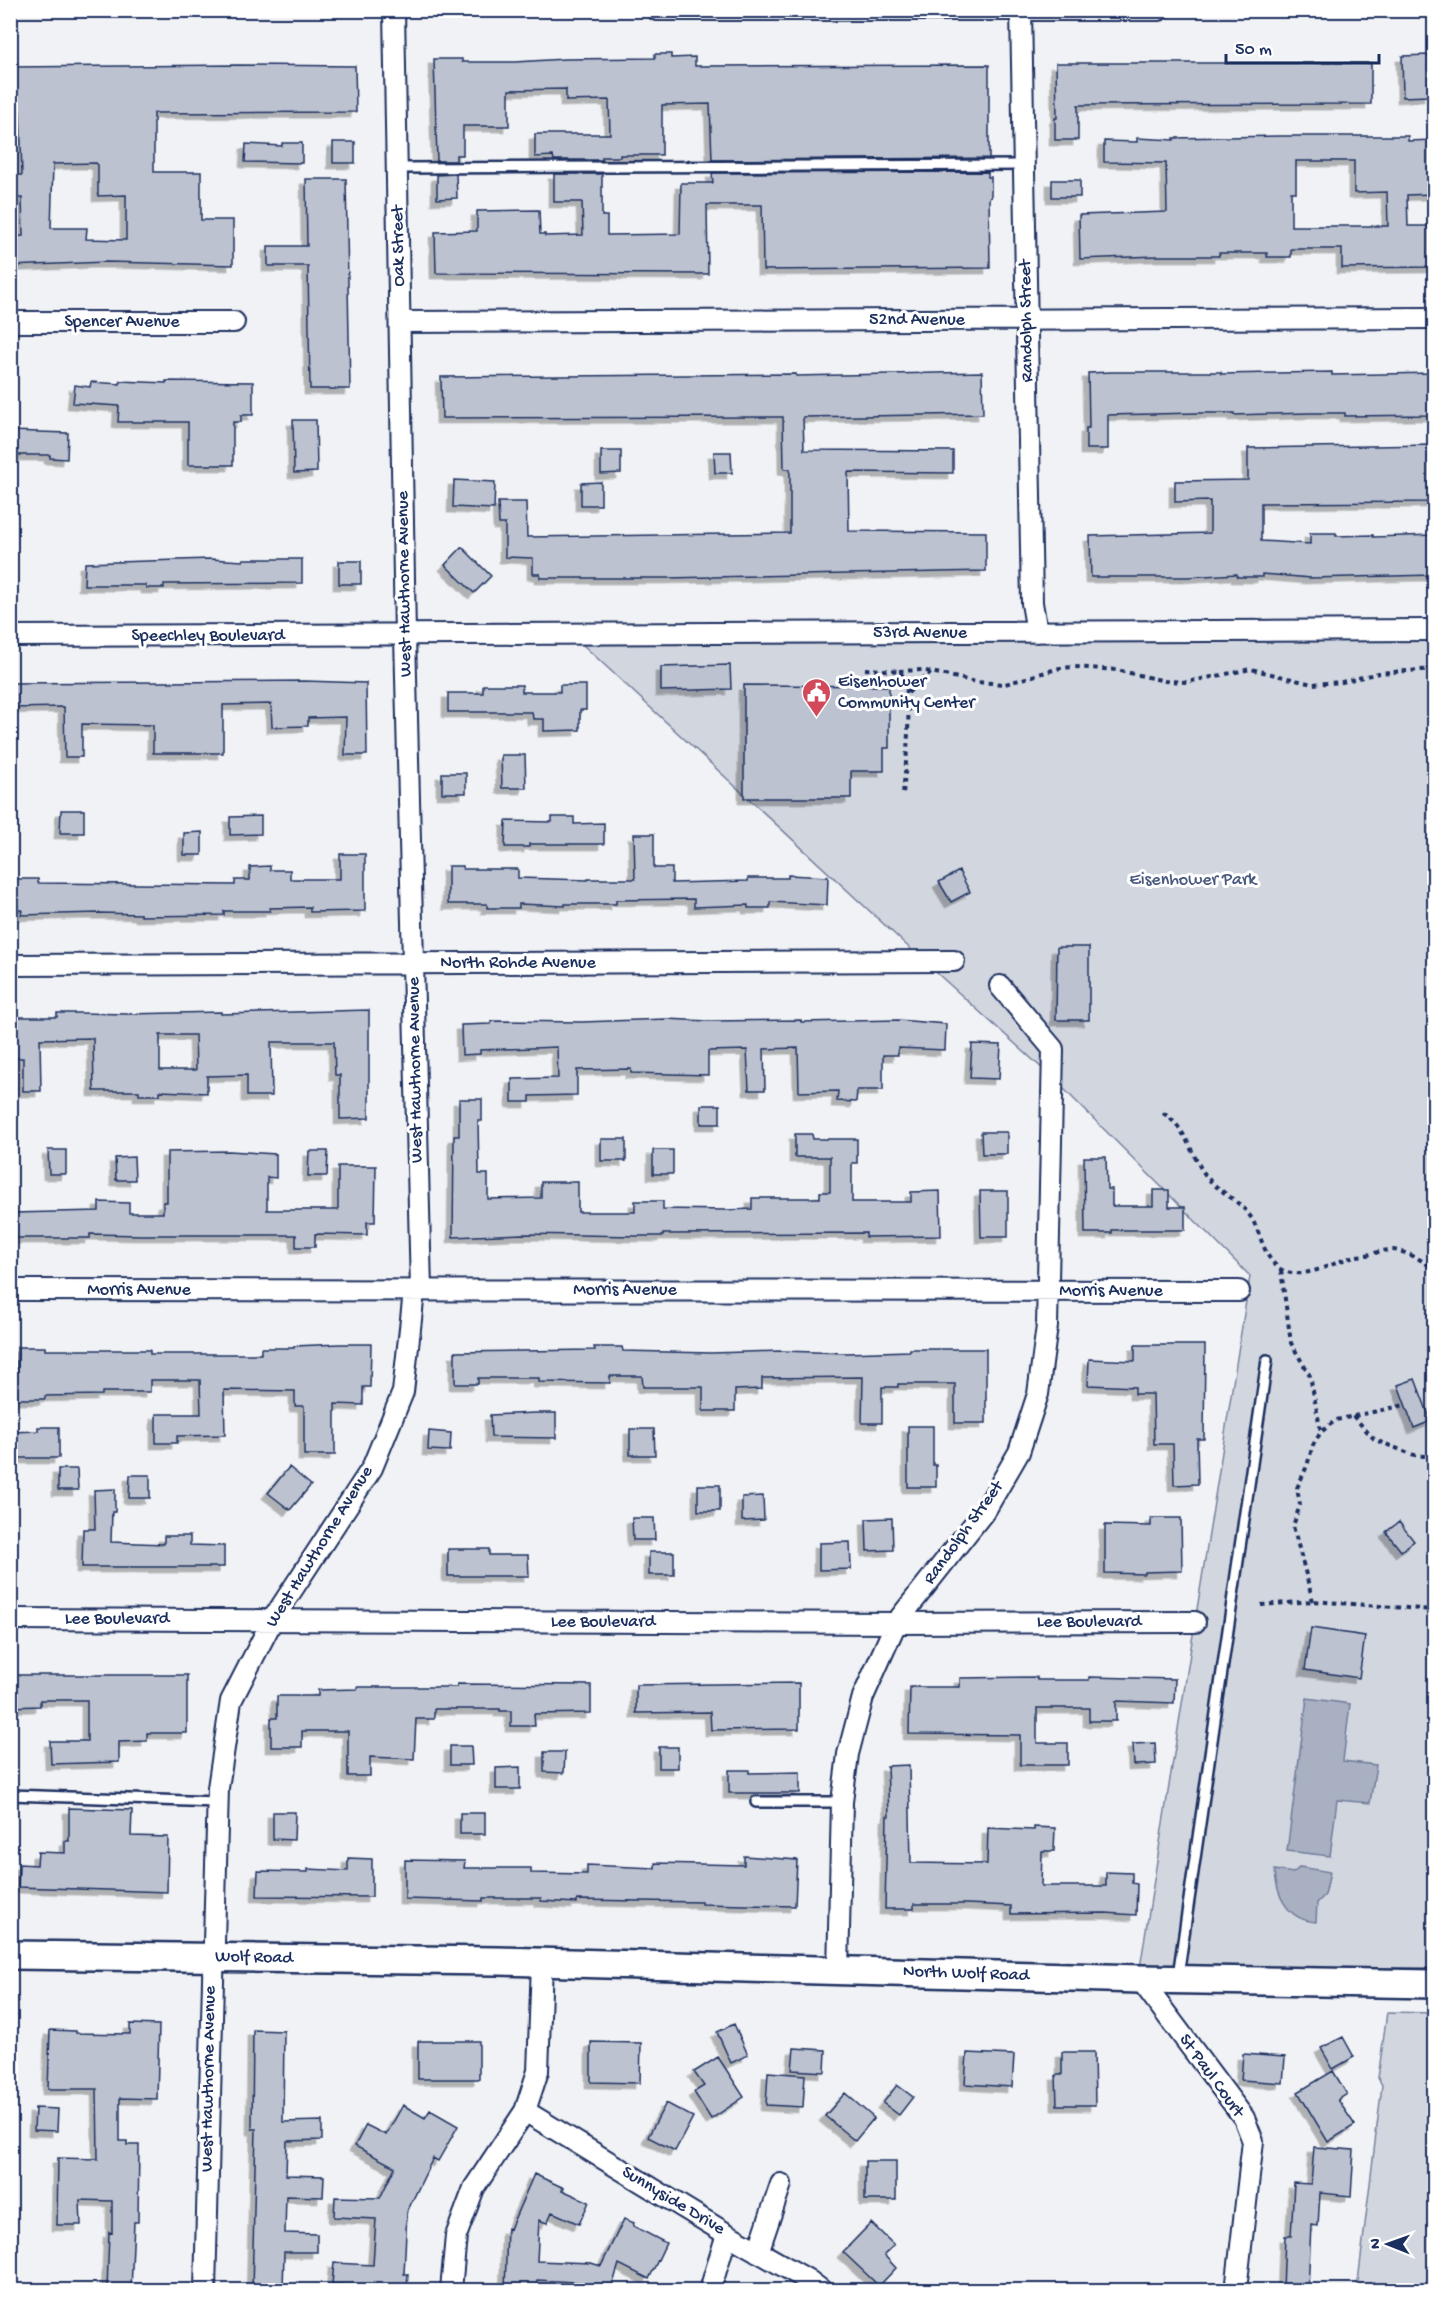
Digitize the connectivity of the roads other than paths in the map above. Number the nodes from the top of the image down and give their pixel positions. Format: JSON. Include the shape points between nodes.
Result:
{"nodes":[{"id":1,"x":394,"y":10,"type":"edge"},
{"id":2,"x":657,"y":10,"type":"edge"},
{"id":3,"x":1159,"y":10,"type":"edge"},
{"id":4,"x":1021,"y":11,"type":"edge"},
{"id":5,"x":1026,"y":165,"type":"junction"},
{"id":6,"x":397,"y":168,"type":"junction"},
{"id":7,"x":1434,"y":318,"type":"edge"},
{"id":8,"x":1027,"y":320,"type":"junction"},
{"id":9,"x":10,"y":322,"type":"edge"},
{"id":10,"x":234,"y":322,"type":"dead end"},
{"id":11,"x":400,"y":322,"type":"junction"},
{"id":12,"x":404,"y":481,"type":"joint"},
{"id":13,"x":1434,"y":630,"type":"edge"},
{"id":14,"x":1037,"y":632,"type":"junction"},
{"id":15,"x":10,"y":636,"type":"edge"},
{"id":16,"x":405,"y":636,"type":"junction"},
{"id":17,"x":954,"y":961,"type":"dead end"},
{"id":18,"x":413,"y":963,"type":"junction"},
{"id":19,"x":10,"y":965,"type":"edge"},
{"id":20,"x":1000,"y":986,"type":"dead end"},
{"id":21,"x":10,"y":1290,"type":"edge"},
{"id":22,"x":421,"y":1290,"type":"junction"},
{"id":23,"x":1047,"y":1290,"type":"junction"},
{"id":24,"x":1239,"y":1291,"type":"dead end"},
{"id":25,"x":1267,"y":1360,"type":"dead end"},
{"id":26,"x":10,"y":1619,"type":"edge"},
{"id":27,"x":273,"y":1619,"type":"junction"},
{"id":28,"x":1195,"y":1622,"type":"dead end"},
{"id":29,"x":896,"y":1623,"type":"junction"},
{"id":30,"x":10,"y":1795,"type":"edge"},
{"id":31,"x":217,"y":1802,"type":"junction"},
{"id":32,"x":756,"y":1802,"type":"dead end"},
{"id":33,"x":842,"y":1802,"type":"junction"},
{"id":34,"x":10,"y":1955,"type":"edge"},
{"id":35,"x":212,"y":1958,"type":"junction"},
{"id":36,"x":498,"y":1961,"type":"joint"},
{"id":37,"x":542,"y":1964,"type":"junction"},
{"id":38,"x":838,"y":1971,"type":"junction"},
{"id":39,"x":1140,"y":1979,"type":"junction"},
{"id":40,"x":1178,"y":1980,"type":"junction"},
{"id":41,"x":1434,"y":1984,"type":"edge"},
{"id":42,"x":525,"y":2111,"type":"junction"},
{"id":43,"x":781,"y":2184,"type":"dead end"},
{"id":44,"x":727,"y":2234,"type":"junction"},
{"id":45,"x":758,"y":2252,"type":"junction"},
{"id":46,"x":205,"y":2290,"type":"edge"},
{"id":47,"x":451,"y":2290,"type":"edge"},
{"id":48,"x":710,"y":2290,"type":"edge"},
{"id":49,"x":821,"y":2290,"type":"edge"},
{"id":50,"x":1236,"y":2290,"type":"edge"}],
"edges":[{"from":1,"to":6,"type":"street","name":"Oak Street"},
{"from":2,"to":4,"type":"street"},
{"from":3,"to":4,"type":"street"},
{"from":4,"to":5,"type":"street","name":"Randolph Street"},
{"from":5,"to":6,"type":"lane"},
{"from":5,"to":8,"type":"street","name":"Randolph Street"},
{"from":6,"to":11,"type":"street","name":"Oak Street"},
{"from":7,"to":8,"type":"street","name":"52nd Avenue"},
{"from":8,"to":11,"type":"street","name":"52nd Avenue"},
{"from":8,"to":14,"type":"street","name":"Randolph Street","via":[[1032,603]]},
{"from":9,"to":10,"type":"street","name":"Spencer Avenue"},
{"from":11,"to":12,"type":"street","name":"Oak Street"},
{"from":12,"to":16,"type":"street","name":"West Hawthorne Avenue"},
{"from":13,"to":14,"type":"street","name":"53rd Avenue"},
{"from":14,"to":16,"type":"street","name":"53rd Avenue"},
{"from":15,"to":16,"type":"street","name":"Speechley Boulevard"},
{"from":16,"to":18,"type":"street","name":"West Hawthorne Avenue"},
{"from":17,"to":18,"type":"street","name":"North Rohde Avenue"},
{"from":18,"to":19,"type":"street","name":"North Rohde Avenue"},
{"from":18,"to":22,"type":"street","name":"West Hawthorne Avenue"},
{"from":20,"to":23,"type":"street","name":"Randolph Street","via":[[1053,1049]]},
{"from":21,"to":22,"type":"street","name":"Morris Avenue"},
{"from":22,"to":23,"type":"street","name":"Morris Avenue"},
{"from":22,"to":27,"type":"street","name":"West Hawthorne Avenue","via":[[414,1292],[403,1392],[372,1468]]},
{"from":23,"to":24,"type":"street","name":"Morris Avenue"},
{"from":23,"to":29,"type":"street","name":"Randolph Street","via":[[1047,1326],[1038,1394],[1019,1452],[986,1509]]},
{"from":25,"to":40,"type":"lane"},
{"from":26,"to":27,"type":"street","name":"Lee Boulevard"},
{"from":27,"to":29,"type":"street","name":"Lee Boulevard"},
{"from":27,"to":31,"type":"street","name":"West Hawthorne Avenue","via":[[231,1701]]},
{"from":28,"to":29,"type":"street","name":"Lee Boulevard"},
{"from":29,"to":33,"type":"street","name":"Randolph Street","via":[[863,1697],[848,1754]]},
{"from":30,"to":31,"type":"lane"},
{"from":31,"to":35,"type":"street","name":"West Hawthorne Avenue"},
{"from":32,"to":33,"type":"lane"},
{"from":33,"to":38,"type":"street","name":"Randolph Street"},
{"from":34,"to":35,"type":"main road","name":"Wolf Road"},
{"from":35,"to":36,"type":"main road","name":"Wolf Road"},
{"from":35,"to":46,"type":"street","name":"West Hawthorne Avenue"},
{"from":36,"to":37,"type":"main road","name":"North Wolf Road"},
{"from":37,"to":38,"type":"main road","name":"North Wolf Road"},
{"from":37,"to":42,"type":"street","via":[[538,2071]]},
{"from":38,"to":39,"type":"main road","name":"North Wolf Road"},
{"from":39,"to":40,"type":"main road","name":"North Wolf Road"},
{"from":39,"to":50,"type":"street","name":"St Paul Court","via":[[1244,2118],[1253,2141]]},
{"from":40,"to":41,"type":"main road","name":"North Wolf Road"},
{"from":42,"to":44,"type":"street","name":"Sunnyside Drive"},
{"from":42,"to":47,"type":"street","via":[[474,2188],[456,2236]]},
{"from":43,"to":45,"type":"street"},
{"from":44,"to":45,"type":"street","name":"Sunnyside Drive"},
{"from":44,"to":48,"type":"street"},
{"from":45,"to":49,"type":"street","name":"Sunnyside Drive"}]}
